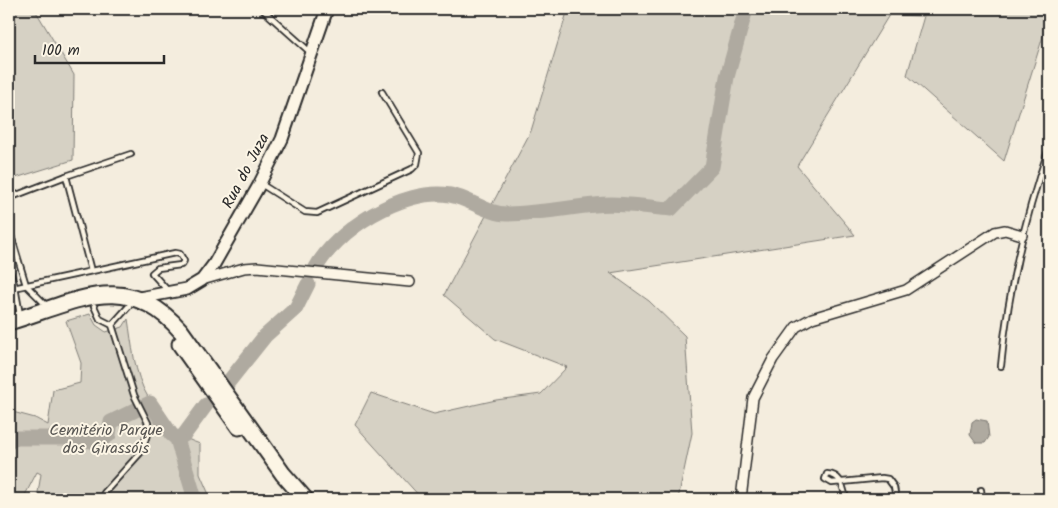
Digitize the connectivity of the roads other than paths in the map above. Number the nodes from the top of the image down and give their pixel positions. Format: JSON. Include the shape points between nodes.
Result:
{"nodes":[{"id":1,"x":262,"y":9,"type":"edge"},
{"id":2,"x":327,"y":9,"type":"edge"},
{"id":3,"x":311,"y":53,"type":"junction"},
{"id":4,"x":382,"y":92,"type":"dead end"},
{"id":5,"x":1049,"y":148,"type":"edge"},
{"id":6,"x":131,"y":154,"type":"dead end"},
{"id":7,"x":66,"y":176,"type":"junction"},
{"id":8,"x":260,"y":183,"type":"junction"},
{"id":9,"x":9,"y":198,"type":"edge"},
{"id":10,"x":9,"y":228,"type":"edge"},
{"id":11,"x":1022,"y":235,"type":"junction"},
{"id":12,"x":9,"y":268,"type":"edge"},
{"id":13,"x":92,"y":271,"type":"junction"},
{"id":14,"x":202,"y":280,"type":"junction"},
{"id":15,"x":410,"y":282,"type":"dead end"},
{"id":16,"x":26,"y":284,"type":"junction"},
{"id":17,"x":16,"y":287,"type":"junction"},
{"id":18,"x":9,"y":289,"type":"edge"},
{"id":19,"x":169,"y":292,"type":"junction"},
{"id":20,"x":93,"y":302,"type":"junction"},
{"id":21,"x":134,"y":302,"type":"junction"},
{"id":22,"x":51,"y":309,"type":"junction"},
{"id":23,"x":15,"y":321,"type":"edge"},
{"id":24,"x":112,"y":325,"type":"junction"},
{"id":25,"x":9,"y":331,"type":"edge"},
{"id":26,"x":1001,"y":366,"type":"dead end"},
{"id":27,"x":981,"y":490,"type":"dead end"},
{"id":28,"x":102,"y":499,"type":"edge"},
{"id":29,"x":294,"y":499,"type":"edge"},
{"id":30,"x":305,"y":499,"type":"edge"},
{"id":31,"x":741,"y":499,"type":"edge"},
{"id":32,"x":846,"y":499,"type":"edge"},
{"id":33,"x":896,"y":499,"type":"edge"},
{"id":34,"x":982,"y":499,"type":"edge"}],
"edges":[{"from":1,"to":3,"type":"lane"},
{"from":2,"to":3,"type":"street","name":"Rua do Juza"},
{"from":3,"to":8,"type":"street","name":"Rua do Juza","via":[[292,115]]},
{"from":4,"to":8,"type":"lane","via":[[419,153],[417,164],[412,169],[322,211],[310,213]]},
{"from":5,"to":11,"type":"lane"},
{"from":6,"to":7,"type":"lane"},
{"from":7,"to":9,"type":"lane"},
{"from":7,"to":13,"type":"lane"},
{"from":8,"to":14,"type":"street","name":"Rua do Juza"},
{"from":10,"to":16,"type":"lane"},
{"from":11,"to":26,"type":"lane"},
{"from":11,"to":31,"type":"street","via":[[1005,230],[995,232],[906,290],[812,318],[796,327],[773,359],[753,398]]},
{"from":12,"to":17,"type":"lane"},
{"from":13,"to":16,"type":"lane"},
{"from":13,"to":19,"type":"lane","via":[[180,254],[184,261],[181,265],[158,268],[152,273]]},
{"from":14,"to":15,"type":"street","via":[[244,268],[257,268]]},
{"from":14,"to":19,"type":"street","via":[[187,289]]},
{"from":16,"to":17,"type":"lane"},
{"from":16,"to":22,"type":"lane"},
{"from":17,"to":18,"type":"lane"},
{"from":17,"to":23,"type":"lane"},
{"from":19,"to":21,"type":"street"},
{"from":20,"to":21,"type":"main road"},
{"from":20,"to":22,"type":"main road"},
{"from":20,"to":24,"type":"lane","via":[[100,319]]},
{"from":20,"to":25,"type":"main road"},
{"from":21,"to":24,"type":"lane"},
{"from":21,"to":29,"type":"main road","via":[[173,335],[216,398]]},
{"from":21,"to":30,"type":"main road","via":[[164,314],[181,331],[283,474]]},
{"from":22,"to":23,"type":"main road"},
{"from":24,"to":28,"type":"lane","via":[[134,395],[148,423],[142,450]]},
{"from":27,"to":34,"type":"lane"},
{"from":32,"to":33,"type":"lane","via":[[842,482],[888,479],[894,487]]}]}
